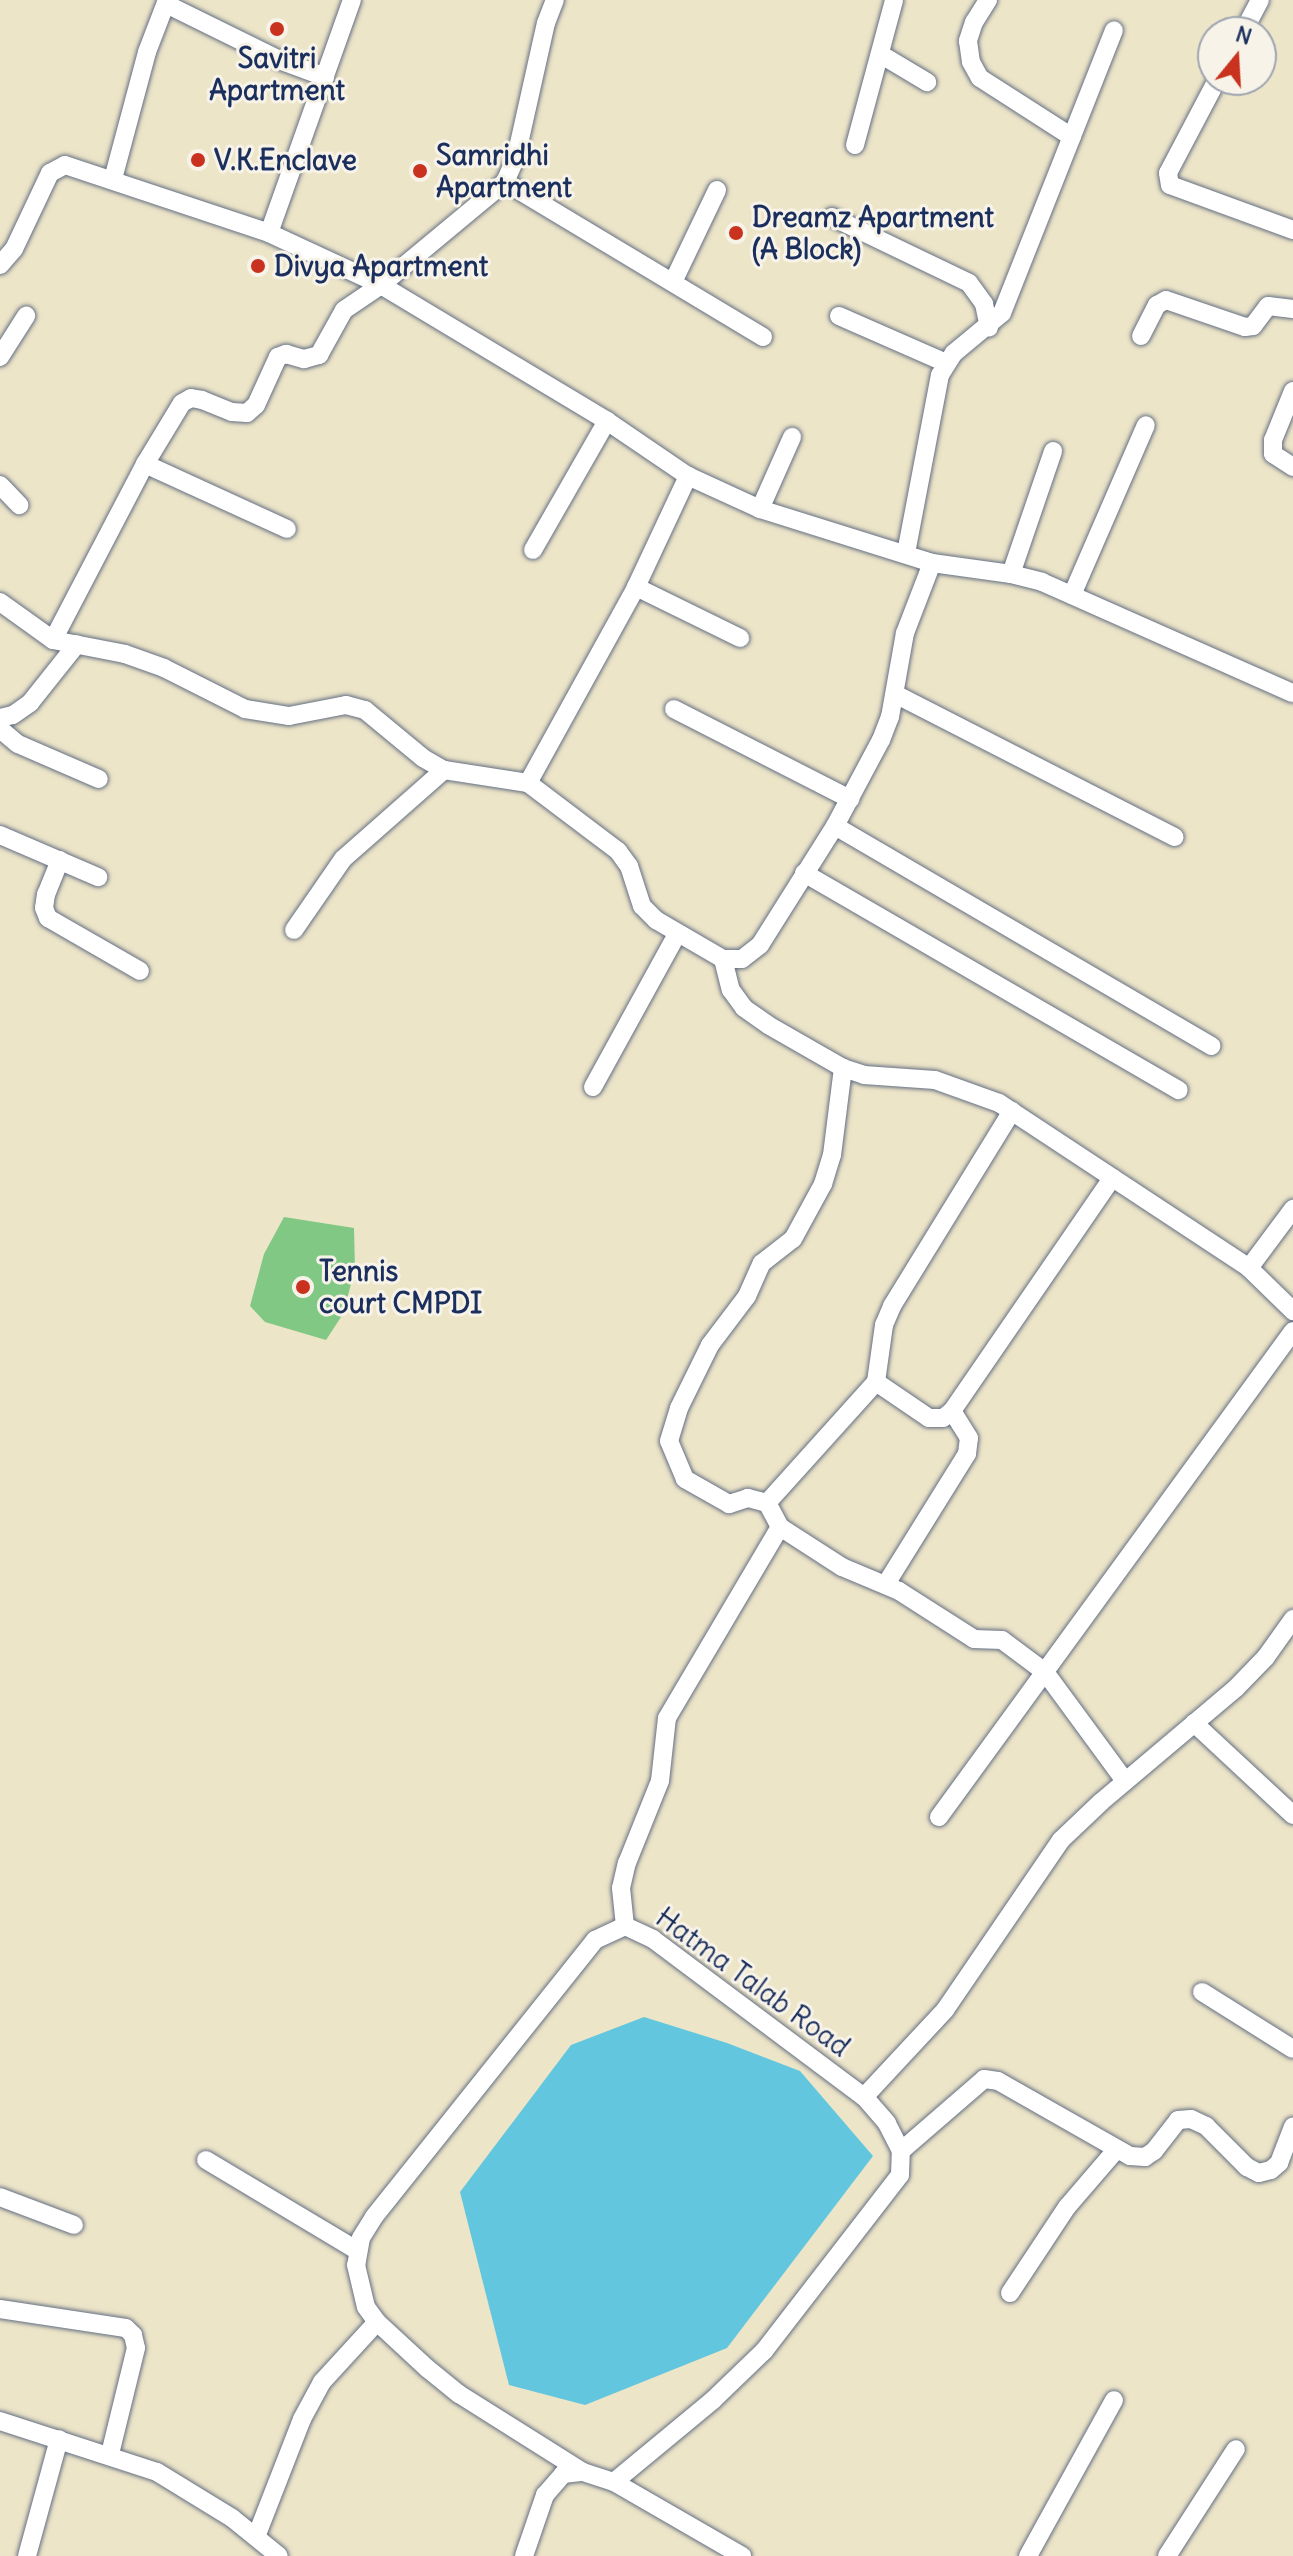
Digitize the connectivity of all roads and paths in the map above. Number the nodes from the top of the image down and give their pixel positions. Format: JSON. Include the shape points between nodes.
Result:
{"nodes":[{"id":1,"x":352,"y":0,"type":"edge"},
{"id":2,"x":555,"y":0,"type":"edge"},
{"id":3,"x":894,"y":0,"type":"edge"},
{"id":4,"x":988,"y":0,"type":"edge"},
{"id":5,"x":167,"y":2,"type":"edge"},
{"id":6,"x":1114,"y":30,"type":"dead end"},
{"id":7,"x":880,"y":54,"type":"junction"},
{"id":8,"x":325,"y":77,"type":"junction"},
{"id":9,"x":927,"y":82,"type":"dead end"},
{"id":10,"x":1209,"y":96,"type":"edge"},
{"id":11,"x":1072,"y":137,"type":"junction"},
{"id":12,"x":855,"y":145,"type":"dead end"},
{"id":13,"x":113,"y":179,"type":"junction"},
{"id":14,"x":505,"y":182,"type":"junction"},
{"id":15,"x":717,"y":190,"type":"dead end"},
{"id":16,"x":832,"y":217,"type":"dead end"},
{"id":17,"x":1293,"y":230,"type":"edge"},
{"id":18,"x":269,"y":233,"type":"junction"},
{"id":19,"x":0,"y":265,"type":"edge"},
{"id":20,"x":673,"y":282,"type":"junction"},
{"id":21,"x":381,"y":285,"type":"junction"},
{"id":22,"x":1293,"y":309,"type":"edge"},
{"id":23,"x":26,"y":316,"type":"dead end"},
{"id":24,"x":839,"y":316,"type":"dead end"},
{"id":25,"x":989,"y":327,"type":"junction"},
{"id":26,"x":1141,"y":336,"type":"dead end"},
{"id":27,"x":763,"y":337,"type":"dead end"},
{"id":28,"x":0,"y":357,"type":"edge"},
{"id":29,"x":946,"y":363,"type":"junction"},
{"id":30,"x":1293,"y":391,"type":"edge"},
{"id":31,"x":607,"y":421,"type":"junction"},
{"id":32,"x":1146,"y":425,"type":"dead end"},
{"id":33,"x":792,"y":437,"type":"dead end"},
{"id":34,"x":1053,"y":451,"type":"dead end"},
{"id":35,"x":145,"y":464,"type":"junction"},
{"id":36,"x":1293,"y":467,"type":"edge"},
{"id":37,"x":688,"y":476,"type":"junction"},
{"id":38,"x":0,"y":485,"type":"edge"},
{"id":39,"x":19,"y":505,"type":"dead end"},
{"id":40,"x":760,"y":509,"type":"junction"},
{"id":41,"x":287,"y":529,"type":"dead end"},
{"id":42,"x":533,"y":550,"type":"dead end"},
{"id":43,"x":906,"y":553,"type":"junction"},
{"id":44,"x":932,"y":563,"type":"junction"},
{"id":45,"x":1011,"y":574,"type":"junction"},
{"id":46,"x":636,"y":587,"type":"junction"},
{"id":47,"x":1072,"y":595,"type":"junction"},
{"id":48,"x":0,"y":602,"type":"edge"},
{"id":49,"x":740,"y":638,"type":"dead end"},
{"id":50,"x":53,"y":640,"type":"junction"},
{"id":51,"x":77,"y":644,"type":"junction"},
{"id":52,"x":1293,"y":693,"type":"edge"},
{"id":53,"x":895,"y":694,"type":"junction"},
{"id":54,"x":674,"y":709,"type":"dead end"},
{"id":55,"x":0,"y":718,"type":"edge"},
{"id":56,"x":0,"y":729,"type":"edge"},
{"id":57,"x":444,"y":770,"type":"junction"},
{"id":58,"x":99,"y":779,"type":"dead end"},
{"id":59,"x":528,"y":783,"type":"junction"},
{"id":60,"x":850,"y":799,"type":"junction"},
{"id":61,"x":835,"y":826,"type":"junction"},
{"id":62,"x":0,"y":835,"type":"edge"},
{"id":63,"x":1174,"y":837,"type":"dead end"},
{"id":64,"x":60,"y":860,"type":"junction"},
{"id":65,"x":804,"y":873,"type":"junction"},
{"id":66,"x":98,"y":877,"type":"dead end"},
{"id":67,"x":294,"y":930,"type":"dead end"},
{"id":68,"x":677,"y":934,"type":"junction"},
{"id":69,"x":723,"y":959,"type":"junction"},
{"id":70,"x":140,"y":971,"type":"dead end"},
{"id":71,"x":1211,"y":1046,"type":"dead end"},
{"id":72,"x":843,"y":1068,"type":"junction"},
{"id":73,"x":593,"y":1087,"type":"dead end"},
{"id":74,"x":1179,"y":1090,"type":"dead end"},
{"id":75,"x":1012,"y":1111,"type":"junction"},
{"id":76,"x":1112,"y":1178,"type":"junction"},
{"id":77,"x":1293,"y":1209,"type":"edge"},
{"id":78,"x":1249,"y":1268,"type":"junction"},
{"id":79,"x":1293,"y":1311,"type":"edge"},
{"id":80,"x":1293,"y":1331,"type":"edge"},
{"id":81,"x":876,"y":1382,"type":"junction"},
{"id":82,"x":952,"y":1411,"type":"junction"},
{"id":83,"x":767,"y":1503,"type":"junction"},
{"id":84,"x":780,"y":1527,"type":"junction"},
{"id":85,"x":886,"y":1584,"type":"junction"},
{"id":86,"x":1293,"y":1619,"type":"edge"},
{"id":87,"x":1045,"y":1672,"type":"junction"},
{"id":88,"x":1194,"y":1723,"type":"junction"},
{"id":89,"x":1125,"y":1781,"type":"junction"},
{"id":90,"x":1293,"y":1815,"type":"edge"},
{"id":91,"x":939,"y":1817,"type":"dead end"},
{"id":92,"x":625,"y":1926,"type":"junction"},
{"id":93,"x":1202,"y":1992,"type":"dead end"},
{"id":94,"x":1293,"y":2049,"type":"edge"},
{"id":95,"x":864,"y":2097,"type":"junction"},
{"id":96,"x":1293,"y":2127,"type":"edge"},
{"id":97,"x":1116,"y":2150,"type":"junction"},
{"id":98,"x":901,"y":2151,"type":"junction"},
{"id":99,"x":206,"y":2160,"type":"dead end"},
{"id":100,"x":0,"y":2197,"type":"edge"},
{"id":101,"x":74,"y":2225,"type":"dead end"},
{"id":102,"x":358,"y":2251,"type":"junction"},
{"id":103,"x":1010,"y":2293,"type":"dead end"},
{"id":104,"x":0,"y":2309,"type":"edge"},
{"id":105,"x":377,"y":2322,"type":"junction"},
{"id":106,"x":1114,"y":2400,"type":"dead end"},
{"id":107,"x":0,"y":2421,"type":"edge"},
{"id":108,"x":59,"y":2439,"type":"junction"},
{"id":109,"x":1236,"y":2449,"type":"dead end"},
{"id":110,"x":110,"y":2454,"type":"junction"},
{"id":111,"x":583,"y":2472,"type":"junction"},
{"id":112,"x":614,"y":2482,"type":"junction"},
{"id":113,"x":256,"y":2537,"type":"junction"},
{"id":114,"x":27,"y":2556,"type":"edge"},
{"id":115,"x":279,"y":2556,"type":"edge"},
{"id":116,"x":524,"y":2556,"type":"edge"},
{"id":117,"x":742,"y":2556,"type":"edge"},
{"id":118,"x":1028,"y":2556,"type":"edge"},
{"id":119,"x":1167,"y":2556,"type":"edge"}],
"edges":[{"from":1,"to":8,"type":"street"},
{"from":2,"to":14,"type":"street"},
{"from":3,"to":7,"type":"street"},
{"from":4,"to":11,"type":"street","via":[[968,41],[980,78]]},
{"from":5,"to":8,"type":"street"},
{"from":5,"to":13,"type":"street"},
{"from":6,"to":11,"type":"street"},
{"from":7,"to":9,"type":"street"},
{"from":7,"to":12,"type":"street"},
{"from":8,"to":18,"type":"street"},
{"from":10,"to":17,"type":"street","via":[[1168,173],[1170,185]]},
{"from":11,"to":25,"type":"street","via":[[1009,299]]},
{"from":13,"to":18,"type":"street"},
{"from":13,"to":19,"type":"street","via":[[57,167],[14,249]]},
{"from":14,"to":20,"type":"street"},
{"from":14,"to":21,"type":"street"},
{"from":15,"to":20,"type":"street"},
{"from":16,"to":25,"type":"street","via":[[969,283],[984,304]]},
{"from":18,"to":21,"type":"street"},
{"from":20,"to":27,"type":"street"},
{"from":21,"to":31,"type":"street"},
{"from":21,"to":35,"type":"street","via":[[344,310],[319,355],[278,357],[247,413],[191,398],[182,403]]},
{"from":22,"to":26,"type":"street","via":[[1268,306],[1253,326],[1245,327],[1166,300],[1157,305]]},
{"from":23,"to":28,"type":"street"},
{"from":24,"to":29,"type":"street"},
{"from":25,"to":29,"type":"street"},
{"from":29,"to":43,"type":"street"},
{"from":30,"to":36,"type":"street","via":[[1273,440],[1273,454]]},
{"from":31,"to":37,"type":"street"},
{"from":31,"to":42,"type":"street"},
{"from":32,"to":47,"type":"street"},
{"from":33,"to":40,"type":"street"},
{"from":34,"to":45,"type":"street"},
{"from":35,"to":41,"type":"street"},
{"from":35,"to":50,"type":"street"},
{"from":37,"to":40,"type":"street"},
{"from":37,"to":46,"type":"street"},
{"from":38,"to":39,"type":"street"},
{"from":40,"to":43,"type":"street"},
{"from":43,"to":44,"type":"street"},
{"from":44,"to":45,"type":"street"},
{"from":44,"to":53,"type":"street","via":[[905,633]]},
{"from":45,"to":47,"type":"street"},
{"from":46,"to":49,"type":"street"},
{"from":46,"to":59,"type":"street"},
{"from":47,"to":52,"type":"street"},
{"from":48,"to":50,"type":"street"},
{"from":50,"to":51,"type":"street"},
{"from":51,"to":55,"type":"street","via":[[30,703]]},
{"from":51,"to":57,"type":"street","via":[[164,668],[245,709],[268,715],[346,705],[365,710]]},
{"from":53,"to":60,"type":"street","via":[[881,740]]},
{"from":53,"to":63,"type":"street"},
{"from":54,"to":60,"type":"street"},
{"from":56,"to":58,"type":"street","via":[[18,744]]},
{"from":57,"to":59,"type":"street"},
{"from":57,"to":67,"type":"street","via":[[343,859]]},
{"from":59,"to":68,"type":"street","via":[[618,851],[629,866],[642,906]]},
{"from":60,"to":61,"type":"street"},
{"from":61,"to":65,"type":"street"},
{"from":61,"to":71,"type":"street"},
{"from":62,"to":64,"type":"street"},
{"from":64,"to":66,"type":"street"},
{"from":64,"to":70,"type":"street","via":[[46,894],[48,918]]},
{"from":65,"to":69,"type":"street","via":[[760,945],[742,959]]},
{"from":65,"to":74,"type":"street"},
{"from":68,"to":69,"type":"street"},
{"from":68,"to":73,"type":"street"},
{"from":69,"to":72,"type":"street","via":[[731,990],[744,1008]]},
{"from":72,"to":75,"type":"street","via":[[864,1075],[935,1080]]},
{"from":72,"to":83,"type":"street","via":[[823,1184],[793,1239],[762,1263],[747,1296],[710,1345],[669,1441],[685,1479],[704,1493],[729,1504],[748,1498]]},
{"from":75,"to":76,"type":"street"},
{"from":75,"to":81,"type":"street","via":[[892,1306]]},
{"from":76,"to":78,"type":"street"},
{"from":76,"to":82,"type":"street"},
{"from":77,"to":78,"type":"street"},
{"from":78,"to":79,"type":"street"},
{"from":80,"to":87,"type":"street"},
{"from":81,"to":82,"type":"street","via":[[929,1418],[943,1418]]},
{"from":81,"to":83,"type":"street"},
{"from":82,"to":85,"type":"street","via":[[969,1438],[967,1454]]},
{"from":83,"to":84,"type":"street"},
{"from":84,"to":85,"type":"street","via":[[842,1567]]},
{"from":84,"to":92,"type":"street","via":[[667,1718],[660,1781],[621,1888]]},
{"from":85,"to":87,"type":"street","via":[[974,1639],[1002,1640]]},
{"from":86,"to":88,"type":"street","via":[[1266,1657]]},
{"from":87,"to":89,"type":"street"},
{"from":87,"to":91,"type":"street"},
{"from":88,"to":89,"type":"street"},
{"from":88,"to":90,"type":"street"},
{"from":89,"to":95,"type":"street","via":[[1061,1840],[945,2010]]},
{"from":92,"to":95,"type":"street","name":"Hatma Talab Road","via":[[653,1939]]},
{"from":92,"to":102,"type":"street","name":"Hatma Talab Road","via":[[595,1940],[374,2217]]},
{"from":93,"to":94,"type":"street"},
{"from":95,"to":98,"type":"street","name":"Hatma Talab Road","via":[[887,2123]]},
{"from":96,"to":97,"type":"street","via":[[1279,2163],[1259,2173],[1191,2119],[1178,2120],[1145,2157]]},
{"from":97,"to":98,"type":"street","via":[[998,2081],[984,2079]]},
{"from":97,"to":103,"type":"street","via":[[1067,2207]]},
{"from":98,"to":112,"type":"street","via":[[900,2175],[887,2195],[764,2351]]},
{"from":99,"to":102,"type":"street"},
{"from":100,"to":101,"type":"street"},
{"from":102,"to":105,"type":"street","via":[[358,2281]]},
{"from":104,"to":110,"type":"street","via":[[126,2328],[133,2335],[136,2348]]},
{"from":105,"to":111,"type":"street","via":[[459,2394]]},
{"from":105,"to":113,"type":"street","via":[[322,2382]]},
{"from":106,"to":118,"type":"street"},
{"from":107,"to":108,"type":"street"},
{"from":108,"to":110,"type":"street"},
{"from":108,"to":114,"type":"street"},
{"from":109,"to":119,"type":"street"},
{"from":110,"to":113,"type":"street","via":[[189,2489]]},
{"from":111,"to":112,"type":"street"},
{"from":111,"to":116,"type":"street","via":[[563,2474],[545,2495]]},
{"from":112,"to":117,"type":"street"},
{"from":113,"to":115,"type":"street"}]}
